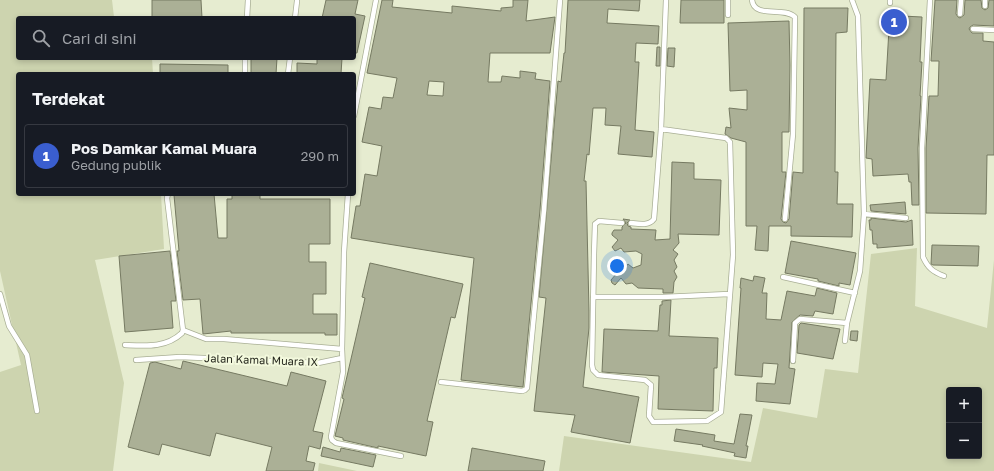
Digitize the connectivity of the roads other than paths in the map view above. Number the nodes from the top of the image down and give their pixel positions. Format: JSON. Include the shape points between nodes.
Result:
{"nodes":[{"id":1,"x":248,"y":0,"type":"edge"},
{"id":2,"x":376,"y":0,"type":"edge"},
{"id":3,"x":560,"y":0,"type":"edge"},
{"id":4,"x":666,"y":0,"type":"edge"},
{"id":5,"x":728,"y":0,"type":"edge"},
{"id":6,"x":752,"y":0,"type":"edge"},
{"id":7,"x":852,"y":0,"type":"edge"},
{"id":8,"x":930,"y":0,"type":"edge"},
{"id":9,"x":961,"y":0,"type":"edge"},
{"id":10,"x":985,"y":0,"type":"edge"},
{"id":11,"x":297,"y":1,"type":"dead end"},
{"id":12,"x":985,"y":6,"type":"dead end"},
{"id":13,"x":960,"y":14,"type":"dead end"},
{"id":14,"x":728,"y":15,"type":"dead end"},
{"id":15,"x":247,"y":16,"type":"edge"},
{"id":16,"x":295,"y":16,"type":"edge"},
{"id":17,"x":973,"y":30,"type":"dead end"},
{"id":18,"x":994,"y":30,"type":"edge"},
{"id":19,"x":245,"y":60,"type":"edge"},
{"id":20,"x":290,"y":60,"type":"edge"},
{"id":21,"x":245,"y":72,"type":"edge"},
{"id":22,"x":288,"y":72,"type":"edge"},
{"id":23,"x":356,"y":105,"type":"edge"},
{"id":24,"x":662,"y":129,"type":"junction"},
{"id":25,"x":168,"y":196,"type":"edge"},
{"id":26,"x":348,"y":196,"type":"edge"},
{"id":27,"x":864,"y":214,"type":"junction"},
{"id":28,"x":906,"y":218,"type":"dead end"},
{"id":29,"x":785,"y":219,"type":"dead end"},
{"id":30,"x":622,"y":223,"type":"dead end"},
{"id":31,"x":631,"y":223,"type":"dead end"},
{"id":32,"x":944,"y":276,"type":"dead end"},
{"id":33,"x":783,"y":277,"type":"dead end"},
{"id":34,"x":855,"y":293,"type":"junction"},
{"id":35,"x":0,"y":294,"type":"edge"},
{"id":36,"x":729,"y":294,"type":"junction"},
{"id":37,"x":593,"y":297,"type":"junction"},
{"id":38,"x":847,"y":323,"type":"junction"},
{"id":39,"x":182,"y":330,"type":"junction"},
{"id":40,"x":845,"y":341,"type":"dead end"},
{"id":41,"x":125,"y":345,"type":"dead end"},
{"id":42,"x":342,"y":349,"type":"junction"},
{"id":43,"x":342,"y":358,"type":"junction"},
{"id":44,"x":136,"y":360,"type":"dead end"},
{"id":45,"x":793,"y":361,"type":"dead end"},
{"id":46,"x":441,"y":382,"type":"dead end"},
{"id":47,"x":37,"y":411,"type":"dead end"},
{"id":48,"x":401,"y":456,"type":"dead end"}],
"edges":[{"from":1,"to":15,"type":"lane"},
{"from":2,"to":23,"type":"lane"},
{"from":3,"to":46,"type":"lane","via":[[527,388],[522,391]]},
{"from":4,"to":24,"type":"lane"},
{"from":5,"to":14,"type":"lane"},
{"from":6,"to":29,"type":"lane","via":[[758,10],[791,13],[795,17],[793,134]]},
{"from":7,"to":27,"type":"lane","via":[[858,16]]},
{"from":8,"to":32,"type":"lane","via":[[922,148],[923,257],[927,266]]},
{"from":9,"to":13,"type":"lane"},
{"from":10,"to":12,"type":"lane"},
{"from":11,"to":16,"type":"lane"},
{"from":17,"to":18,"type":"lane"},
{"from":19,"to":21,"type":"lane"},
{"from":20,"to":22,"type":"lane"},
{"from":24,"to":31,"type":"lane","via":[[654,219],[648,224]]},
{"from":24,"to":36,"type":"lane","via":[[726,138],[730,142],[733,255]]},
{"from":25,"to":39,"type":"lane"},
{"from":26,"to":42,"type":"lane"},
{"from":27,"to":28,"type":"lane"},
{"from":27,"to":34,"type":"lane","via":[[860,271]]},
{"from":30,"to":37,"type":"lane","via":[[599,221],[596,224]]},
{"from":33,"to":34,"type":"lane"},
{"from":34,"to":38,"type":"lane"},
{"from":35,"to":47,"type":"lane","via":[[9,326],[26,355]]},
{"from":36,"to":37,"type":"lane"},
{"from":36,"to":37,"type":"lane","via":[[721,412],[707,421],[653,422],[649,416],[651,385],[645,380],[596,374],[592,365]]},
{"from":38,"to":40,"type":"lane"},
{"from":38,"to":45,"type":"lane","via":[[800,318],[797,320]]},
{"from":39,"to":41,"type":"lane","via":[[182,333],[170,342],[156,346]]},
{"from":39,"to":42,"type":"lane","via":[[206,339]]},
{"from":42,"to":43,"type":"lane"},
{"from":43,"to":44,"type":"lane","name":"Jalan Kamal Muara IX","via":[[318,363],[180,357]]},
{"from":43,"to":48,"type":"lane","via":[[343,372],[332,440],[336,443]]}]}
